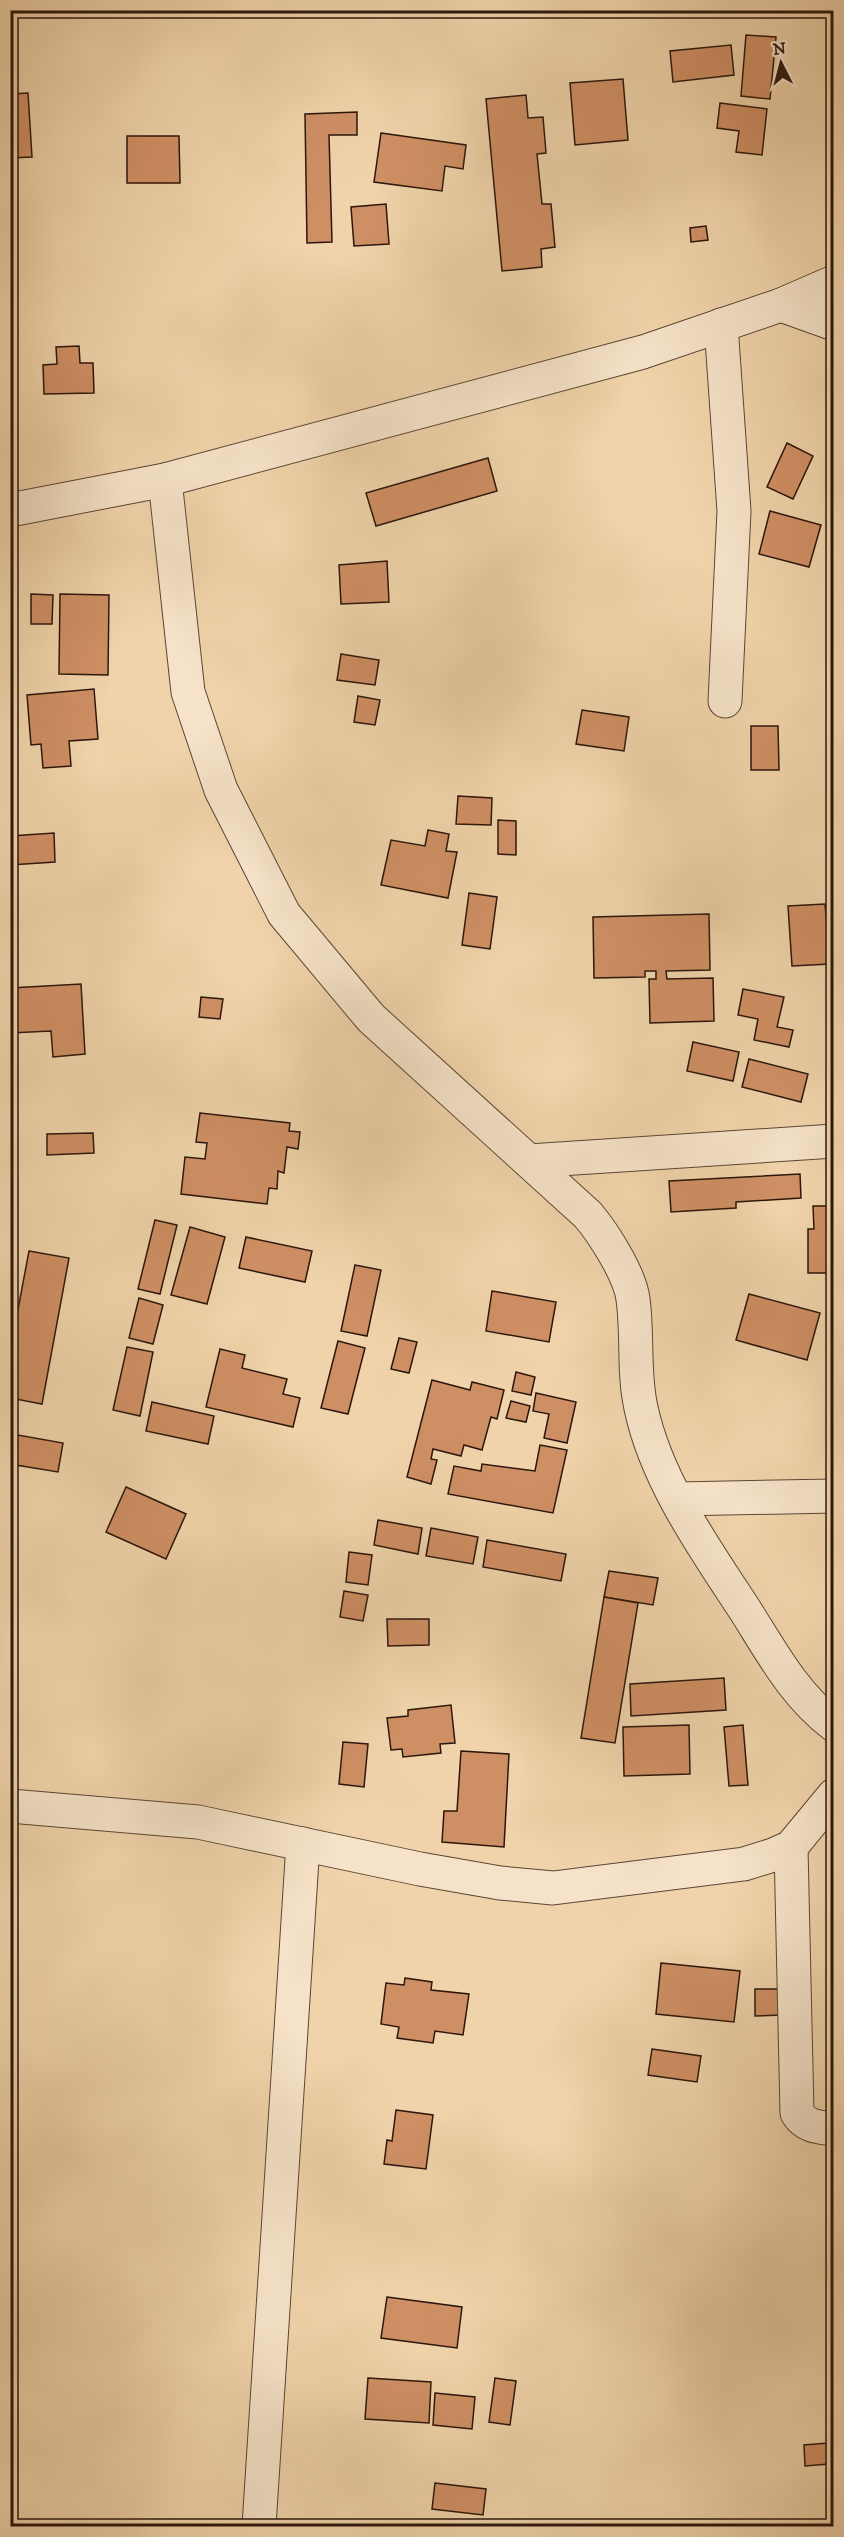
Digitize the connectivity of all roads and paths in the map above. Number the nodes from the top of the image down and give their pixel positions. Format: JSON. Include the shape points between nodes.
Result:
{"nodes":[{"id":1,"x":834,"y":282,"type":"edge"},
{"id":2,"x":781,"y":305,"type":"junction"},
{"id":3,"x":834,"y":324,"type":"edge"},
{"id":4,"x":721,"y":325,"type":"junction"},
{"id":5,"x":165,"y":480,"type":"junction"},
{"id":6,"x":10,"y":510,"type":"edge"},
{"id":7,"x":725,"y":701,"type":"dead end"},
{"id":8,"x":834,"y":1141,"type":"edge"},
{"id":9,"x":529,"y":1161,"type":"junction"},
{"id":10,"x":834,"y":1496,"type":"edge"},
{"id":11,"x":677,"y":1499,"type":"junction"},
{"id":12,"x":834,"y":1725,"type":"edge"},
{"id":13,"x":834,"y":1795,"type":"edge"},
{"id":14,"x":10,"y":1806,"type":"edge"},
{"id":15,"x":303,"y":1844,"type":"junction"},
{"id":16,"x":791,"y":1847,"type":"junction"},
{"id":17,"x":834,"y":2129,"type":"edge"},
{"id":18,"x":259,"y":2526,"type":"edge"}],
"edges":[{"from":1,"to":2,"type":"street"},
{"from":2,"to":3,"type":"street"},
{"from":2,"to":4,"type":"street"},
{"from":4,"to":5,"type":"street","via":[[643,351]]},
{"from":4,"to":7,"type":"street","via":[[734,511]]},
{"from":5,"to":6,"type":"street"},
{"from":5,"to":9,"type":"street","via":[[188,692],[221,790],[284,914],[371,1018]]},
{"from":8,"to":9,"type":"street"},
{"from":9,"to":11,"type":"street","via":[[588,1215],[606,1237],[618,1263],[633,1298],[641,1407],[654,1455]]},
{"from":10,"to":11,"type":"street"},
{"from":11,"to":12,"type":"street","via":[[793,1686]]},
{"from":13,"to":16,"type":"street"},
{"from":14,"to":15,"type":"street","via":[[198,1822]]},
{"from":15,"to":16,"type":"street","via":[[500,1884],[553,1888],[744,1864]]},
{"from":15,"to":18,"type":"street"},
{"from":16,"to":17,"type":"street","via":[[797,2113],[811,2126]]}]}
